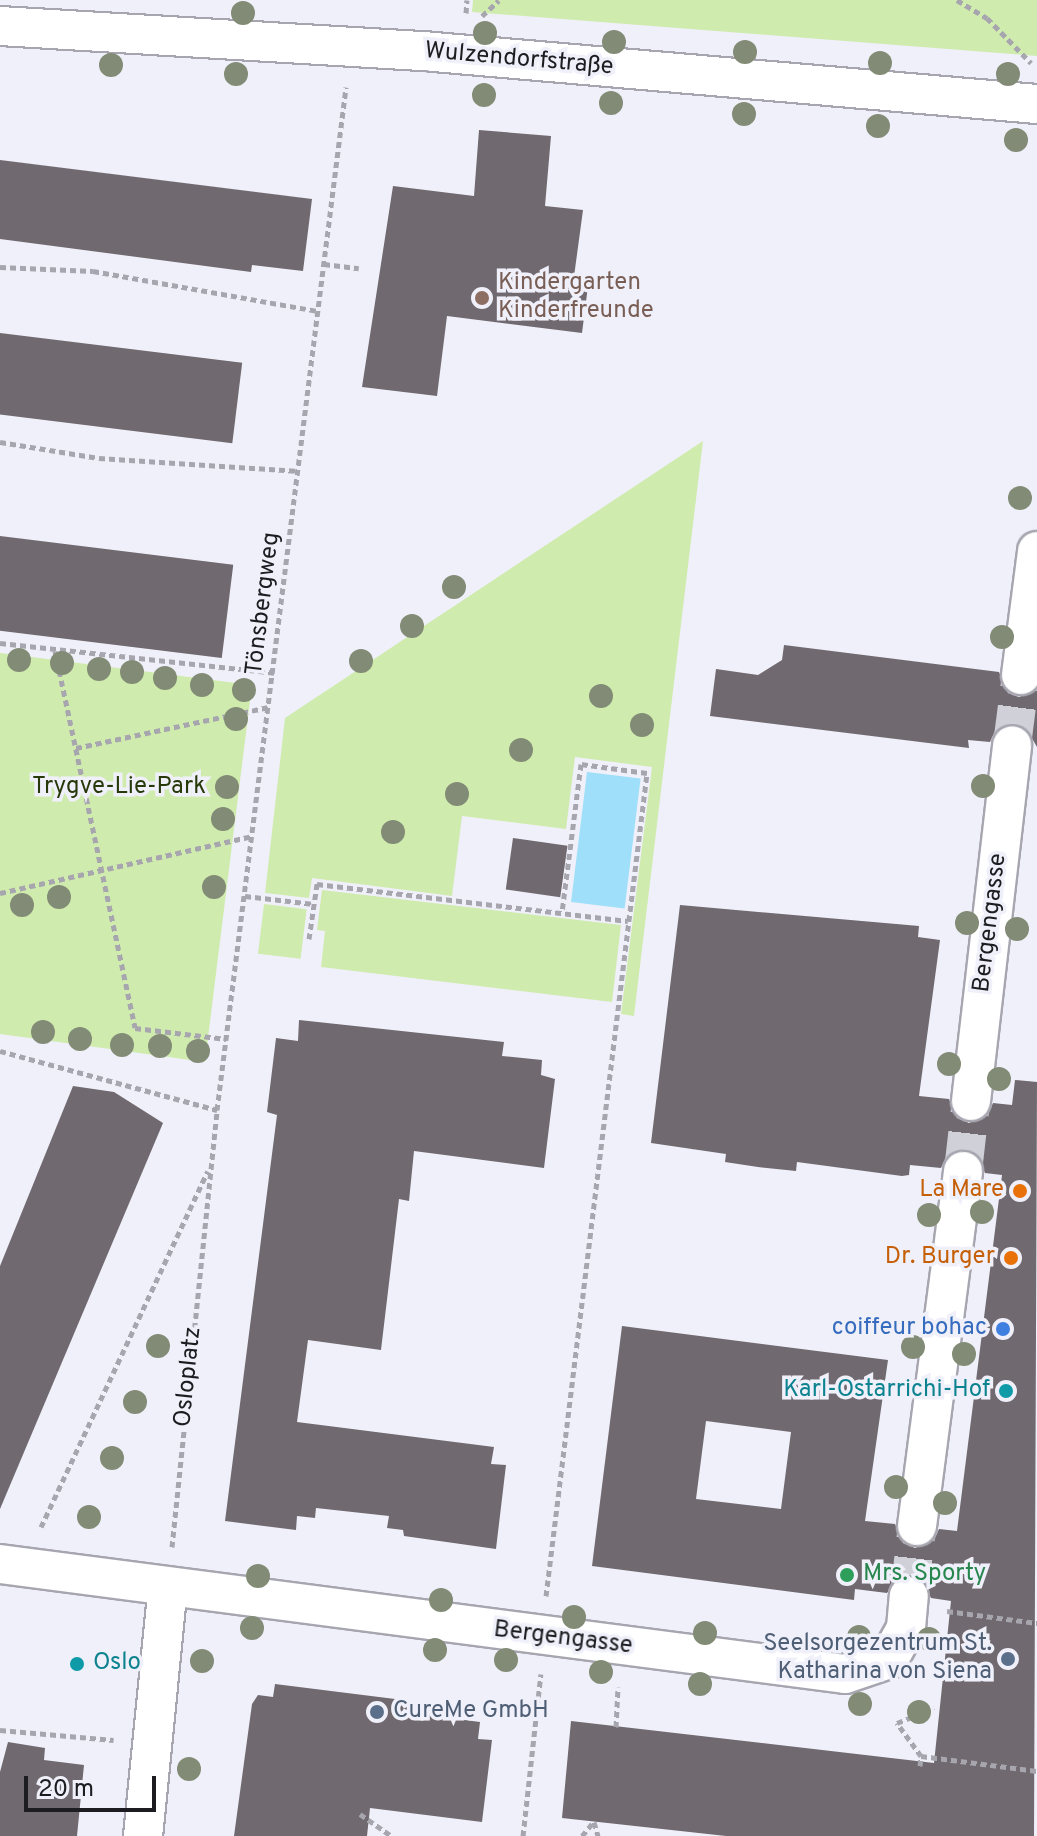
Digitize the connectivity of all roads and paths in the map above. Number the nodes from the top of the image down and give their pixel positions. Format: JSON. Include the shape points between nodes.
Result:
{"nodes":[{"id":1,"x":499,"y":0,"type":"edge"},
{"id":2,"x":957,"y":0,"type":"edge"},
{"id":3,"x":478,"y":19,"type":"dead end"},
{"id":4,"x":0,"y":26,"type":"edge"},
{"id":5,"x":342,"y":47,"type":"junction"},
{"id":6,"x":1032,"y":64,"type":"dead end"},
{"id":7,"x":1037,"y":104,"type":"edge"},
{"id":8,"x":324,"y":264,"type":"junction"},
{"id":9,"x":0,"y":267,"type":"edge"},
{"id":10,"x":359,"y":268,"type":"dead end"},
{"id":11,"x":318,"y":311,"type":"junction"},
{"id":12,"x":0,"y":442,"type":"edge"},
{"id":13,"x":299,"y":471,"type":"junction"},
{"id":14,"x":1037,"y":551,"type":"edge"},
{"id":15,"x":0,"y":643,"type":"edge"},
{"id":16,"x":55,"y":651,"type":"junction"},
{"id":17,"x":274,"y":673,"type":"junction"},
{"id":18,"x":1021,"y":675,"type":"tunnel mouth"},
{"id":19,"x":269,"y":707,"type":"junction"},
{"id":20,"x":1012,"y":745,"type":"tunnel mouth"},
{"id":21,"x":76,"y":748,"type":"junction"},
{"id":22,"x":253,"y":836,"type":"junction"},
{"id":23,"x":100,"y":869,"type":"junction"},
{"id":24,"x":0,"y":893,"type":"edge"},
{"id":25,"x":245,"y":896,"type":"junction"},
{"id":26,"x":314,"y":904,"type":"junction"},
{"id":27,"x":562,"y":912,"type":"junction"},
{"id":28,"x":628,"y":921,"type":"junction"},
{"id":29,"x":309,"y":939,"type":"dead end"},
{"id":30,"x":226,"y":1039,"type":"junction"},
{"id":31,"x":0,"y":1051,"type":"edge"},
{"id":32,"x":971,"y":1101,"type":"tunnel mouth"},
{"id":33,"x":217,"y":1110,"type":"junction"},
{"id":34,"x":210,"y":1166,"type":"junction"},
{"id":35,"x":963,"y":1171,"type":"tunnel mouth"},
{"id":36,"x":917,"y":1526,"type":"tunnel mouth"},
{"id":37,"x":20,"y":1555,"type":"edge"},
{"id":38,"x":168,"y":1587,"type":"junction"},
{"id":39,"x":909,"y":1596,"type":"tunnel mouth"},
{"id":40,"x":946,"y":1611,"type":"dead end"},
{"id":41,"x":1037,"y":1623,"type":"edge"},
{"id":42,"x":541,"y":1637,"type":"junction"},
{"id":43,"x":618,"y":1687,"type":"dead end"},
{"id":44,"x":934,"y":1708,"type":"dead end"},
{"id":45,"x":616,"y":1727,"type":"dead end"},
{"id":46,"x":0,"y":1730,"type":"edge"},
{"id":47,"x":138,"y":1742,"type":"junction"},
{"id":48,"x":921,"y":1756,"type":"junction"},
{"id":49,"x":920,"y":1766,"type":"dead end"},
{"id":50,"x":1037,"y":1771,"type":"edge"},
{"id":51,"x":360,"y":1814,"type":"dead end"},
{"id":52,"x":143,"y":1836,"type":"edge"},
{"id":53,"x":392,"y":1836,"type":"edge"},
{"id":54,"x":523,"y":1836,"type":"edge"},
{"id":55,"x":582,"y":1836,"type":"edge"},
{"id":56,"x":598,"y":1836,"type":"edge"}],
"edges":[{"from":1,"to":3,"type":"path"},
{"from":2,"to":6,"type":"path","via":[[1008,36]]},
{"from":4,"to":5,"type":"street","name":"Wulzendorfstraße"},
{"from":5,"to":7,"type":"street","name":"Wulzendorfstraße"},
{"from":5,"to":8,"type":"path","name":"Tönsbergweg","via":[[347,79]]},
{"from":8,"to":10,"type":"path"},
{"from":8,"to":11,"type":"path","name":"Tönsbergweg"},
{"from":9,"to":11,"type":"path","via":[[93,271]]},
{"from":11,"to":13,"type":"path","name":"Tönsbergweg"},
{"from":12,"to":13,"type":"path","via":[[99,458]]},
{"from":13,"to":17,"type":"path","name":"Tönsbergweg"},
{"from":14,"to":18,"type":"street"},
{"from":15,"to":16,"type":"path"},
{"from":16,"to":17,"type":"path"},
{"from":16,"to":21,"type":"path"},
{"from":17,"to":19,"type":"path","name":"Tönsbergweg"},
{"from":19,"to":21,"type":"path"},
{"from":19,"to":22,"type":"path","name":"Tönsbergweg"},
{"from":20,"to":32,"type":"street","name":"Bergengasse"},
{"from":21,"to":23,"type":"path"},
{"from":22,"to":23,"type":"path"},
{"from":22,"to":25,"type":"path","name":"Tönsbergweg"},
{"from":23,"to":24,"type":"path"},
{"from":23,"to":30,"type":"path","via":[[135,1028]]},
{"from":25,"to":26,"type":"path"},
{"from":25,"to":30,"type":"path","name":"Tönsbergweg"},
{"from":26,"to":27,"type":"path","via":[[317,884]]},
{"from":26,"to":29,"type":"path"},
{"from":27,"to":28,"type":"path"},
{"from":27,"to":28,"type":"path","via":[[581,764],[647,773]]},
{"from":28,"to":42,"type":"path"},
{"from":30,"to":33,"type":"path","name":"Tönsbergweg"},
{"from":31,"to":33,"type":"path"},
{"from":33,"to":34,"type":"path","name":"Tönsbergweg"},
{"from":34,"to":37,"type":"path"},
{"from":34,"to":38,"type":"path","name":"Osloplatz"},
{"from":35,"to":36,"type":"street"},
{"from":37,"to":38,"type":"street"},
{"from":38,"to":42,"type":"street","name":"Bergengasse"},
{"from":38,"to":47,"type":"street"},
{"from":39,"to":42,"type":"street","name":"Bergengasse","via":[[906,1628],[889,1659],[845,1674]]},
{"from":40,"to":41,"type":"path"},
{"from":42,"to":54,"type":"path"},
{"from":43,"to":45,"type":"path"},
{"from":44,"to":48,"type":"path","via":[[897,1723]]},
{"from":46,"to":47,"type":"path"},
{"from":47,"to":52,"type":"street"},
{"from":48,"to":49,"type":"path"},
{"from":48,"to":50,"type":"path"},
{"from":51,"to":53,"type":"path"},
{"from":55,"to":56,"type":"path","via":[[594,1821]]}]}
